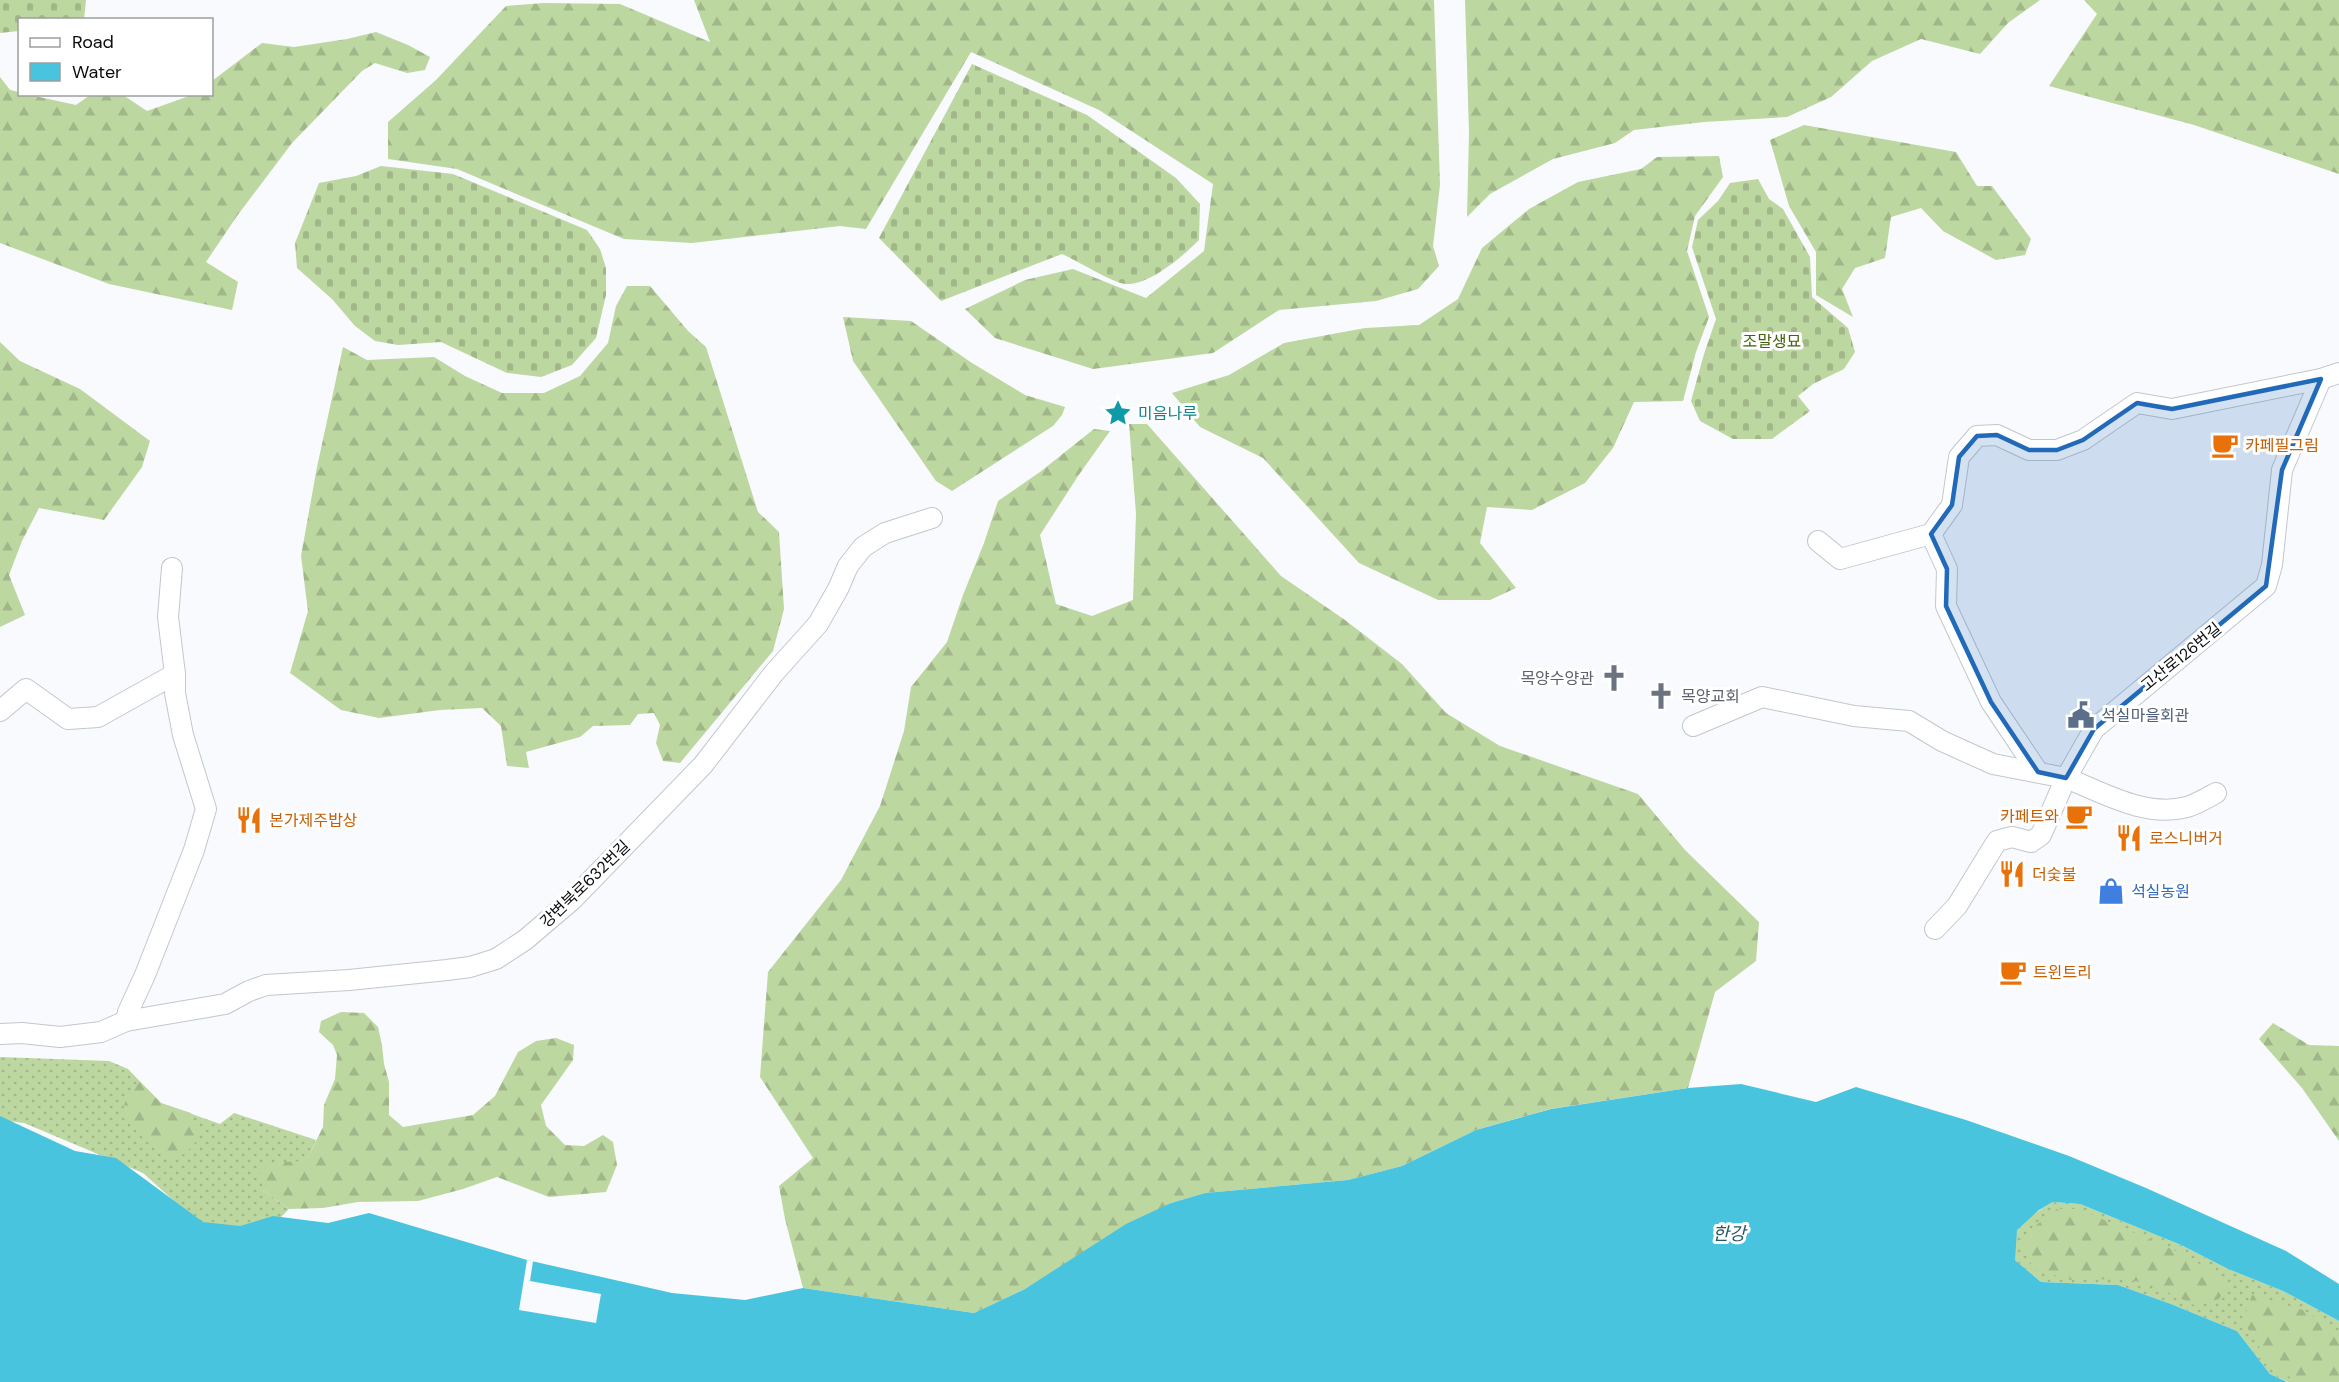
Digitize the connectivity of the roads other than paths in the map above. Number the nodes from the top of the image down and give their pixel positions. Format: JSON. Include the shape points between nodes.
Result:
{"nodes":[{"id":1,"x":2330,"y":376,"type":"edge"},
{"id":2,"x":932,"y":518,"type":"dead end"},
{"id":3,"x":1931,"y":534,"type":"junction"},
{"id":4,"x":1818,"y":541,"type":"dead end"},
{"id":5,"x":172,"y":568,"type":"dead end"},
{"id":6,"x":175,"y":674,"type":"junction"},
{"id":7,"x":0,"y":711,"type":"edge"},
{"id":8,"x":1693,"y":726,"type":"dead end"},
{"id":9,"x":2038,"y":772,"type":"junction"},
{"id":10,"x":2066,"y":778,"type":"junction"},
{"id":11,"x":2216,"y":793,"type":"dead end"},
{"id":12,"x":1935,"y":929,"type":"dead end"},
{"id":13,"x":126,"y":1022,"type":"junction"},
{"id":14,"x":0,"y":1034,"type":"edge"}],
"edges":[{"from":1,"to":3,"type":"street","via":[[2172,409],[2137,403],[2083,440],[2057,450],[2029,450],[1997,435],[1977,436],[1959,457],[1952,505]]},
{"from":1,"to":10,"type":"street","name":"고산로126번길","via":[[2282,471],[2272,565],[2266,586],[2094,729]]},
{"from":2,"to":13,"type":"street","name":"강변북로632번길","via":[[885,533],[863,547],[818,624],[774,673],[703,765],[572,900],[503,955],[485,963],[447,970],[266,985],[225,1004]]},
{"from":3,"to":4,"type":"street","via":[[1840,559]]},
{"from":3,"to":9,"type":"street","via":[[1947,569],[1946,606],[1991,702]]},
{"from":5,"to":6,"type":"street","via":[[168,617]]},
{"from":6,"to":7,"type":"street","via":[[99,717],[68,719],[26,689]]},
{"from":6,"to":13,"type":"street","via":[[183,735],[206,809],[194,850]]},
{"from":8,"to":9,"type":"street","via":[[1762,698],[1854,716],[1909,721],[1993,764]]},
{"from":9,"to":10,"type":"street"},
{"from":10,"to":11,"type":"street","via":[[2150,810],[2186,807]]},
{"from":10,"to":12,"type":"street","name":"고산로126번길","via":[[2041,835],[2031,842],[2012,837],[1997,841],[1956,906]]},
{"from":13,"to":14,"type":"street","name":"강변북로632번길","via":[[101,1032],[60,1037]]}]}
